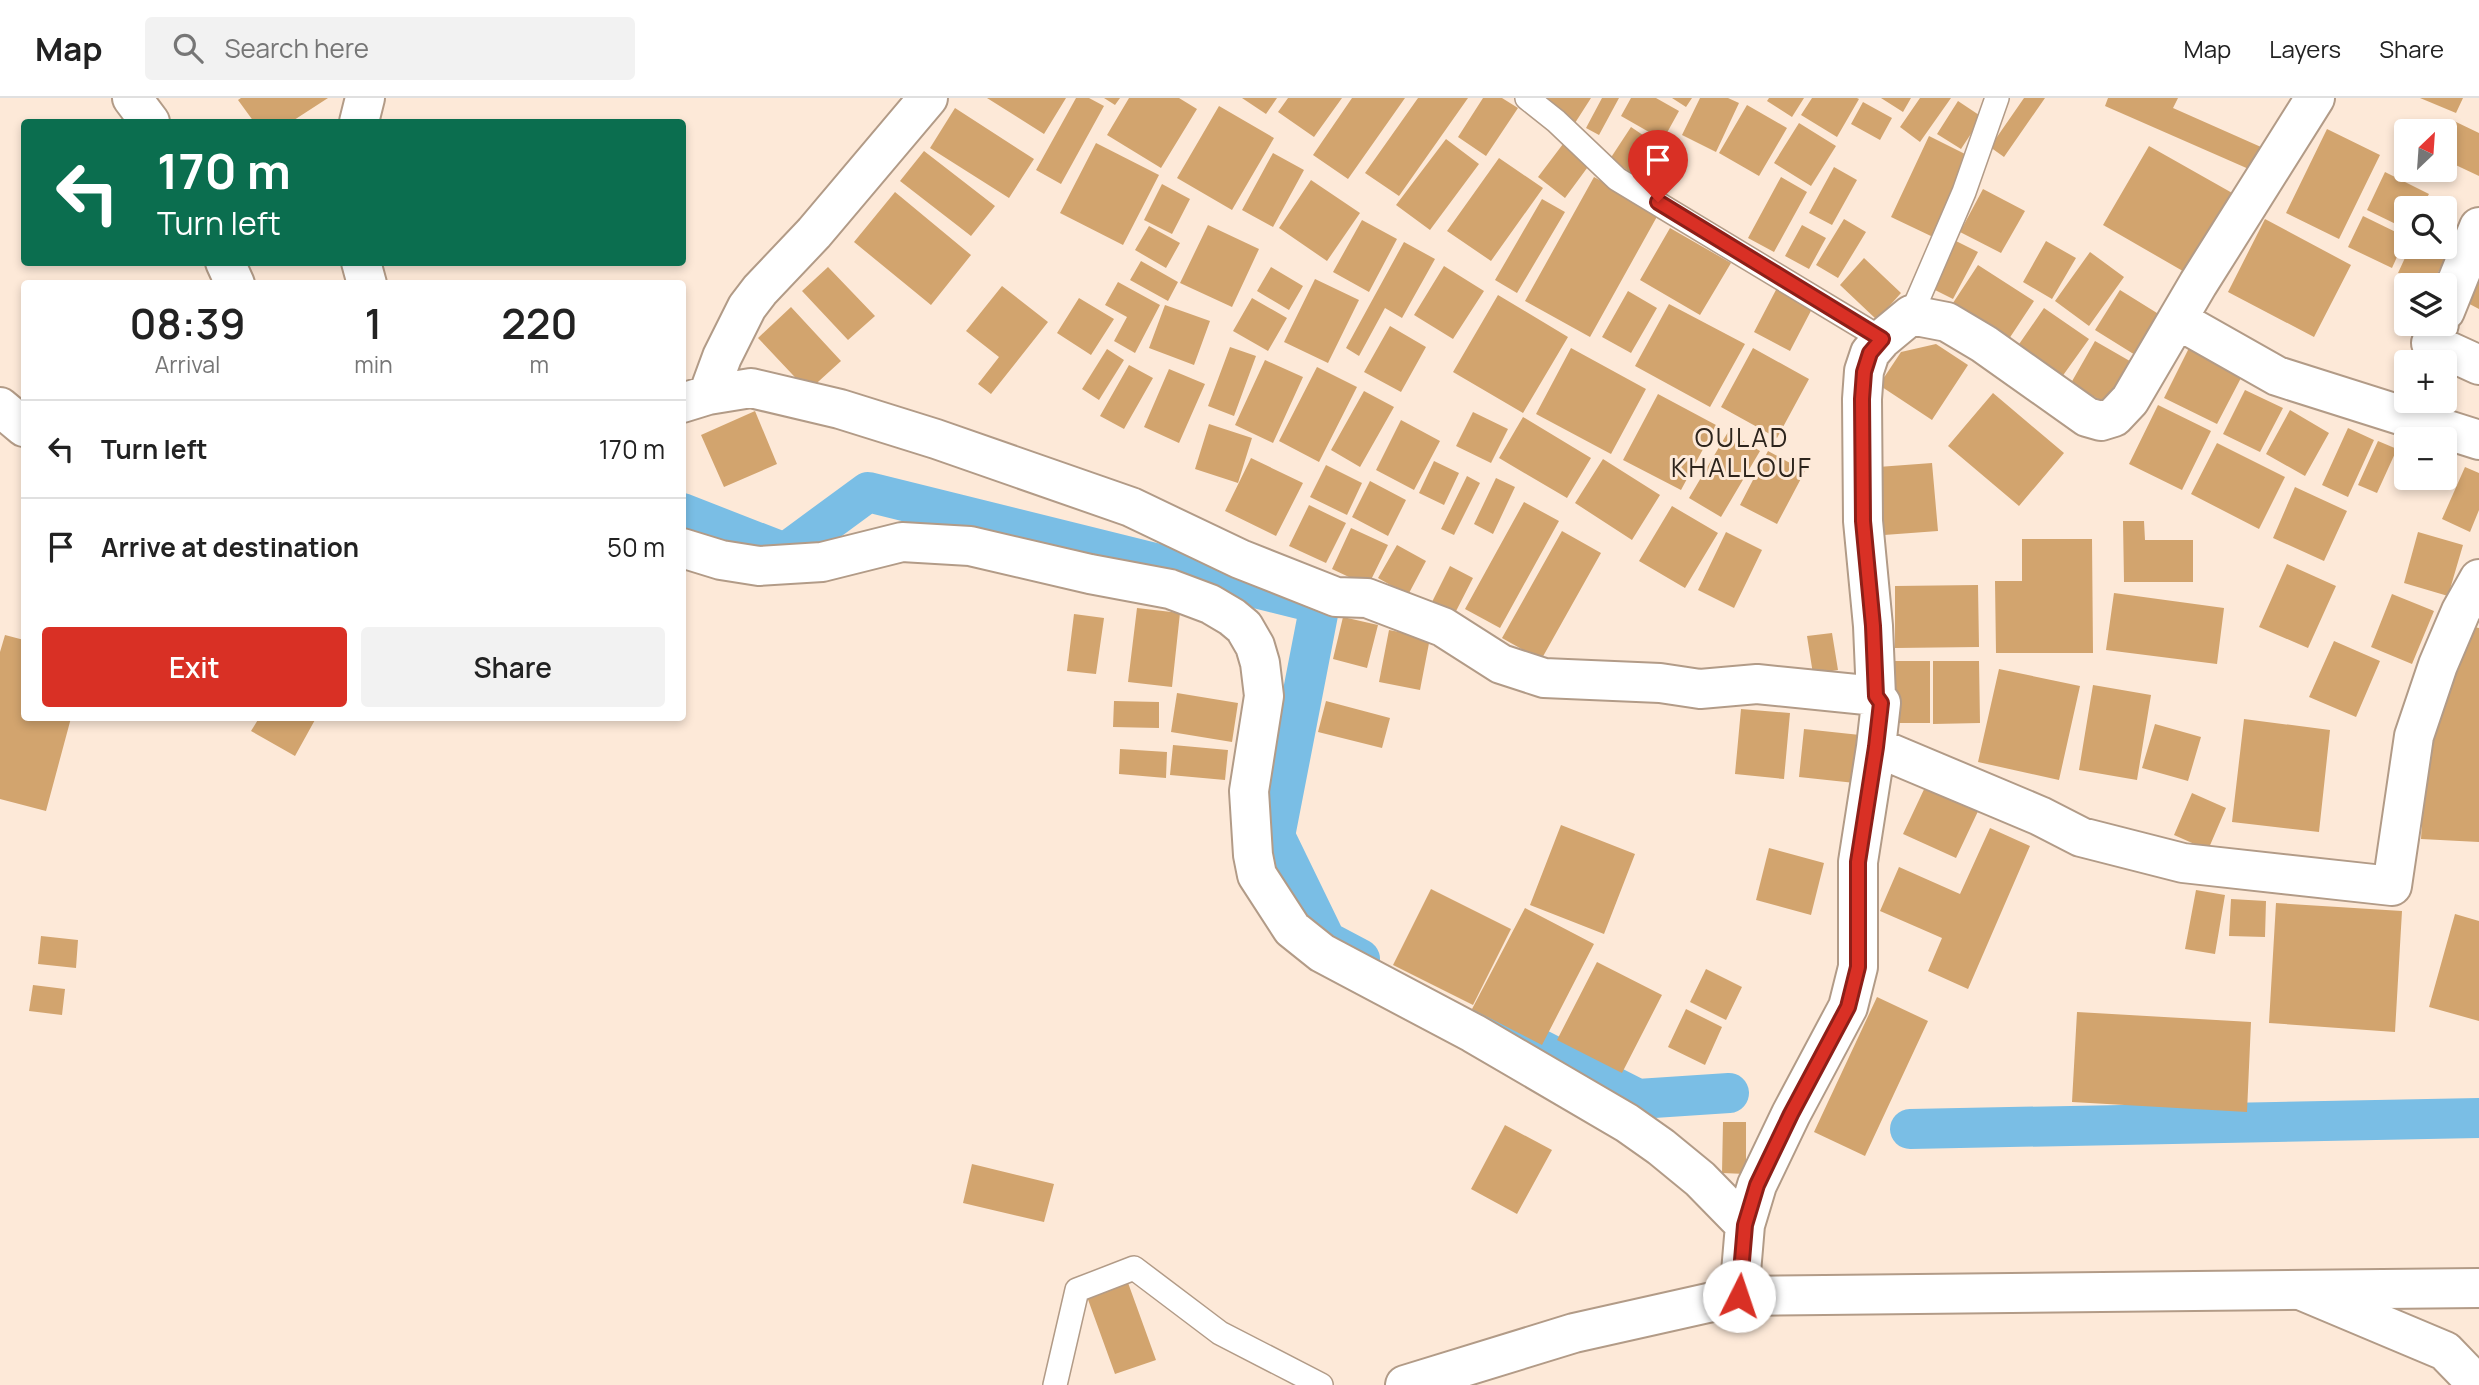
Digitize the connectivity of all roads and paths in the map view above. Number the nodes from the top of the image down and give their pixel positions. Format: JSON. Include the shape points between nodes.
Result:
{"nodes":[{"id":1,"x":132,"y":98,"type":"edge"},
{"id":2,"x":365,"y":98,"type":"edge"},
{"id":3,"x":928,"y":98,"type":"edge"},
{"id":4,"x":1527,"y":98,"type":"edge"},
{"id":5,"x":1997,"y":98,"type":"edge"},
{"id":6,"x":2315,"y":98,"type":"edge"},
{"id":7,"x":148,"y":119,"type":"edge"},
{"id":8,"x":360,"y":119,"type":"edge"},
{"id":9,"x":2479,"y":227,"type":"edge"},
{"id":10,"x":2457,"y":281,"type":"edge"},
{"id":11,"x":1911,"y":315,"type":"junction"},
{"id":12,"x":2178,"y":320,"type":"junction"},
{"id":13,"x":2434,"y":336,"type":"edge"},
{"id":14,"x":1882,"y":339,"type":"junction"},
{"id":15,"x":2479,"y":365,"type":"edge"},
{"id":16,"x":695,"y":399,"type":"edge"},
{"id":17,"x":0,"y":407,"type":"edge"},
{"id":18,"x":21,"y":425,"type":"edge"},
{"id":19,"x":2479,"y":440,"type":"edge"},
{"id":20,"x":686,"y":549,"type":"edge"},
{"id":21,"x":2479,"y":579,"type":"edge"},
{"id":22,"x":1876,"y":696,"type":"junction"},
{"id":23,"x":1876,"y":747,"type":"junction"},
{"id":24,"x":1745,"y":1225,"type":"junction"},
{"id":25,"x":2479,"y":1288,"type":"edge"},
{"id":26,"x":2300,"y":1290,"type":"junction"},
{"id":27,"x":1739,"y":1296,"type":"junction"},
{"id":28,"x":1055,"y":1385,"type":"edge"},
{"id":29,"x":1321,"y":1385,"type":"edge"},
{"id":30,"x":1405,"y":1385,"type":"edge"},
{"id":31,"x":2478,"y":1385,"type":"edge"}],
"edges":[{"from":1,"to":7,"type":"street"},
{"from":2,"to":8,"type":"street"},
{"from":3,"to":16,"type":"street","via":[[760,290],[737,321],[722,357]]},
{"from":4,"to":14,"type":"lane","via":[[1617,179]]},
{"from":5,"to":11,"type":"lane","via":[[1964,192]]},
{"from":6,"to":12,"type":"street"},
{"from":9,"to":10,"type":"street"},
{"from":11,"to":12,"type":"street","via":[[1947,322],[2087,417],[2101,421],[2114,417],[2130,400]]},
{"from":11,"to":14,"type":"street"},
{"from":12,"to":19,"type":"street","via":[[2277,376]]},
{"from":13,"to":15,"type":"street","via":[[2431,343]]},
{"from":14,"to":22,"type":"street","via":[[1870,353],[1862,399],[1863,521]]},
{"from":16,"to":22,"type":"street","via":[[751,388],[936,439],[1131,507],[1240,559],[1336,597],[1367,598],[1443,627],[1501,664],[1544,678],[1700,689],[1757,684]]},
{"from":17,"to":18,"type":"street"},
{"from":20,"to":24,"type":"street","via":[[759,566],[822,562],[902,542],[970,546],[1170,590],[1232,617],[1255,646],[1264,696],[1249,791],[1253,855],[1257,875],[1292,929],[1322,953],[1473,1032],[1627,1123],[1700,1179]]},
{"from":21,"to":23,"type":"street","via":[[2460,611],[2414,736],[2392,886],[2183,863],[2081,837]]},
{"from":22,"to":23,"type":"street","via":[[1881,703]]},
{"from":23,"to":24,"type":"street","via":[[1858,862],[1858,967],[1848,1007],[1757,1185]]},
{"from":24,"to":27,"type":"street"},
{"from":25,"to":26,"type":"street"},
{"from":26,"to":27,"type":"street"},
{"from":26,"to":31,"type":"street","via":[[2445,1351]]},
{"from":27,"to":30,"type":"street","via":[[1574,1333]]},
{"from":28,"to":29,"type":"lane","via":[[1077,1290],[1134,1268],[1220,1333]]}]}
